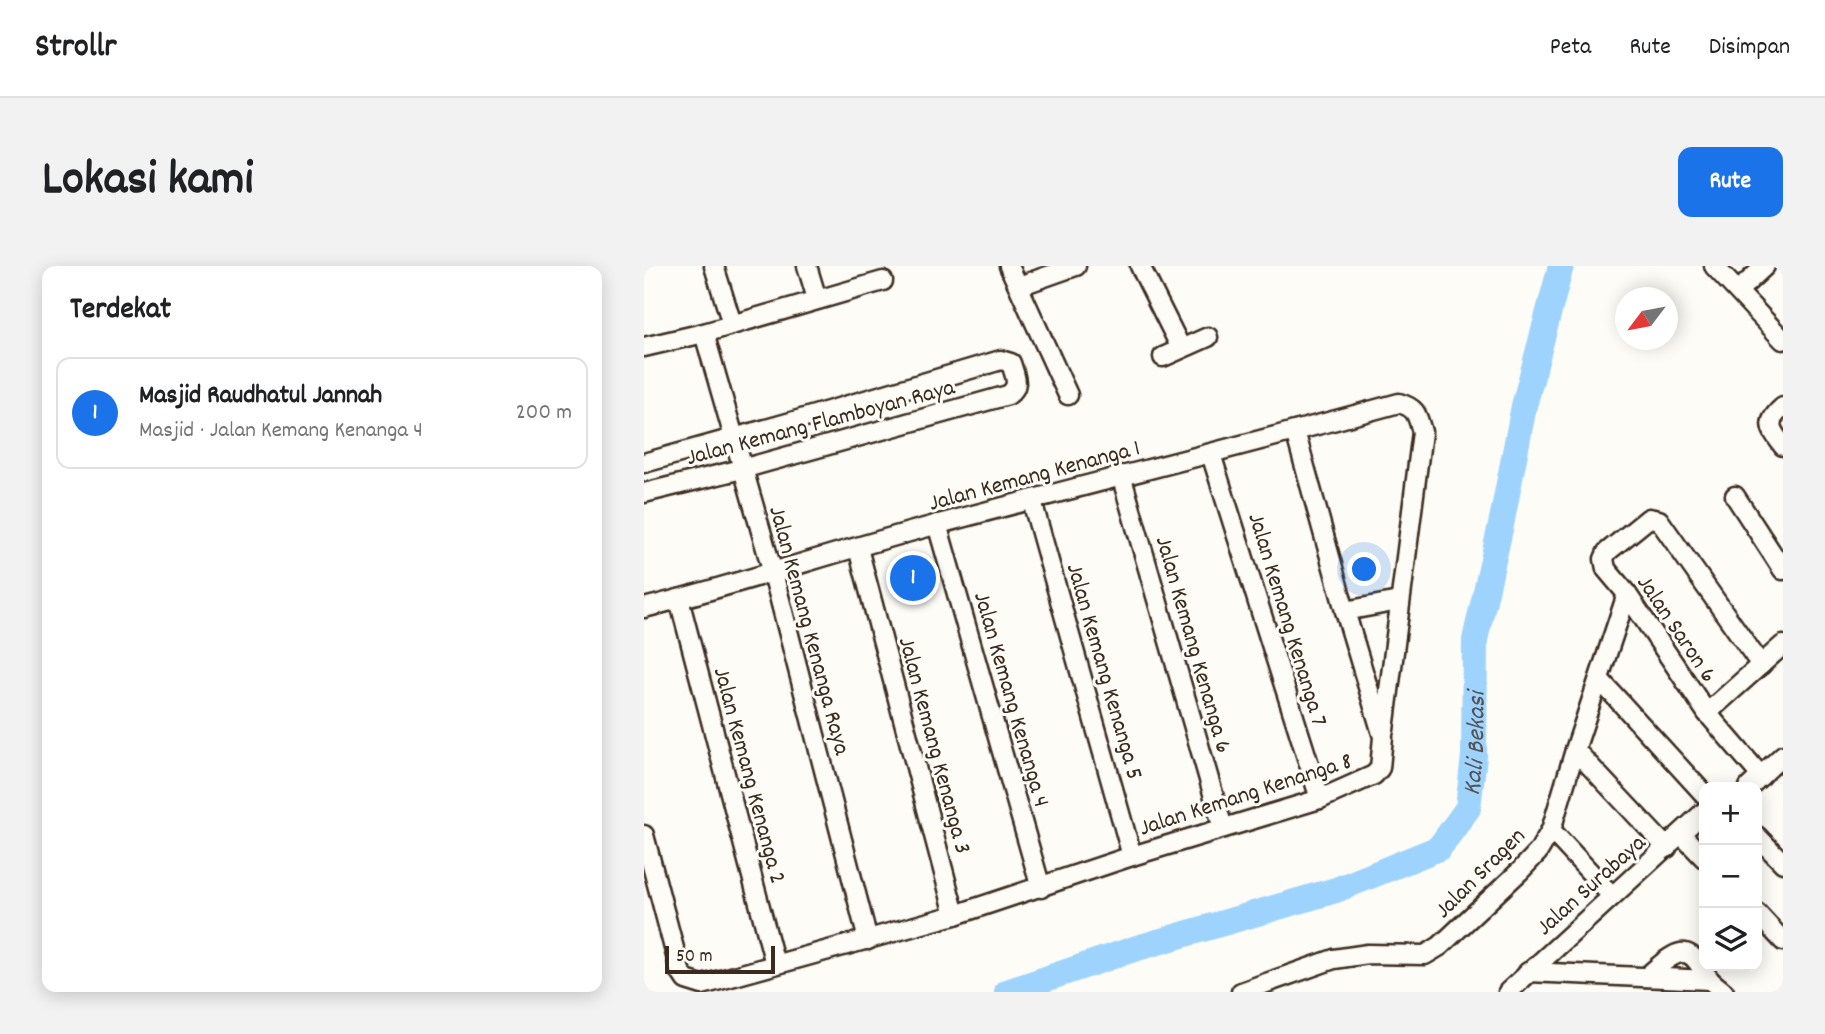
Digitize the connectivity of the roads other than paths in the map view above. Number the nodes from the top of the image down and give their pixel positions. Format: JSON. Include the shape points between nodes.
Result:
{"nodes":[{"id":1,"x":714,"y":266,"type":"edge"},
{"id":2,"x":807,"y":266,"type":"edge"},
{"id":3,"x":1009,"y":266,"type":"edge"},
{"id":4,"x":1076,"y":266,"type":"edge"},
{"id":5,"x":1140,"y":266,"type":"edge"},
{"id":6,"x":1714,"y":266,"type":"edge"},
{"id":7,"x":1765,"y":266,"type":"edge"},
{"id":8,"x":883,"y":281,"type":"dead end"},
{"id":9,"x":1019,"y":286,"type":"junction"},
{"id":10,"x":1738,"y":291,"type":"junction"},
{"id":11,"x":817,"y":299,"type":"junction"},
{"id":12,"x":732,"y":324,"type":"junction"},
{"id":13,"x":1779,"y":330,"type":"edge"},
{"id":14,"x":704,"y":333,"type":"junction"},
{"id":15,"x":1208,"y":337,"type":"dead end"},
{"id":16,"x":644,"y":346,"type":"edge"},
{"id":17,"x":1181,"y":348,"type":"junction"},
{"id":18,"x":1163,"y":357,"type":"dead end"},
{"id":19,"x":1068,"y":395,"type":"dead end"},
{"id":20,"x":1783,"y":407,"type":"edge"},
{"id":21,"x":1295,"y":431,"type":"junction"},
{"id":22,"x":733,"y":439,"type":"junction"},
{"id":23,"x":1783,"y":446,"type":"edge"},
{"id":24,"x":1211,"y":454,"type":"junction"},
{"id":25,"x":644,"y":463,"type":"edge"},
{"id":26,"x":742,"y":469,"type":"junction"},
{"id":27,"x":1121,"y":475,"type":"junction"},
{"id":28,"x":644,"y":493,"type":"edge"},
{"id":29,"x":1735,"y":496,"type":"dead end"},
{"id":30,"x":1032,"y":500,"type":"junction"},
{"id":31,"x":937,"y":524,"type":"junction"},
{"id":32,"x":858,"y":548,"type":"junction"},
{"id":33,"x":1783,"y":570,"type":"edge"},
{"id":34,"x":773,"y":573,"type":"junction"},
{"id":35,"x":1627,"y":594,"type":"junction"},
{"id":36,"x":679,"y":599,"type":"junction"},
{"id":37,"x":1399,"y":601,"type":"junction"},
{"id":38,"x":644,"y":608,"type":"edge"},
{"id":39,"x":1345,"y":611,"type":"junction"},
{"id":40,"x":1783,"y":645,"type":"edge"},
{"id":41,"x":1761,"y":665,"type":"junction"},
{"id":42,"x":1600,"y":680,"type":"junction"},
{"id":43,"x":1707,"y":713,"type":"junction"},
{"id":44,"x":1383,"y":737,"type":"junction"},
{"id":45,"x":1575,"y":750,"type":"junction"},
{"id":46,"x":1783,"y":755,"type":"edge"},
{"id":47,"x":1755,"y":782,"type":"edge"},
{"id":48,"x":1699,"y":789,"type":"edge"},
{"id":49,"x":1320,"y":799,"type":"junction"},
{"id":50,"x":1699,"y":817,"type":"edge"},
{"id":51,"x":1223,"y":828,"type":"junction"},
{"id":52,"x":1551,"y":830,"type":"junction"},
{"id":53,"x":1682,"y":834,"type":"junction"},
{"id":54,"x":644,"y":835,"type":"edge"},
{"id":55,"x":1762,"y":841,"type":"edge"},
{"id":56,"x":1667,"y":848,"type":"junction"},
{"id":57,"x":1699,"y":853,"type":"edge"},
{"id":58,"x":1132,"y":856,"type":"junction"},
{"id":59,"x":1783,"y":863,"type":"edge"},
{"id":60,"x":1041,"y":888,"type":"junction"},
{"id":61,"x":1612,"y":896,"type":"junction"},
{"id":62,"x":955,"y":915,"type":"junction"},
{"id":63,"x":1762,"y":918,"type":"edge"},
{"id":64,"x":868,"y":940,"type":"junction"},
{"id":65,"x":1783,"y":941,"type":"edge"},
{"id":66,"x":775,"y":964,"type":"junction"},
{"id":67,"x":1528,"y":972,"type":"junction"},
{"id":68,"x":1646,"y":977,"type":"junction"},
{"id":69,"x":1710,"y":980,"type":"junction"},
{"id":70,"x":1241,"y":992,"type":"edge"},
{"id":71,"x":1508,"y":992,"type":"edge"},
{"id":72,"x":1724,"y":992,"type":"edge"}],
"edges":[{"from":1,"to":12,"type":"street"},
{"from":2,"to":11,"type":"street"},
{"from":3,"to":9,"type":"street"},
{"from":4,"to":9,"type":"street"},
{"from":5,"to":17,"type":"street"},
{"from":6,"to":10,"type":"street"},
{"from":7,"to":10,"type":"street"},
{"from":8,"to":11,"type":"street"},
{"from":9,"to":19,"type":"street"},
{"from":10,"to":13,"type":"street"},
{"from":11,"to":12,"type":"street"},
{"from":12,"to":14,"type":"street"},
{"from":14,"to":16,"type":"street"},
{"from":14,"to":22,"type":"street","name":"Jalan Kemang Kenanga Raya"},
{"from":15,"to":17,"type":"street"},
{"from":17,"to":18,"type":"street"},
{"from":20,"to":23,"type":"street","via":[[1770,422]]},
{"from":21,"to":24,"type":"street","name":"Jalan Kemang Kenanga 1"},
{"from":21,"to":37,"type":"street","name":"Jalan Kemang Kenanga 1","via":[[1399,402],[1418,416],[1422,432]]},
{"from":21,"to":39,"type":"street","name":"Jalan Kemang Kenanga 8"},
{"from":22,"to":25,"type":"street","name":"Jalan Kemang Flamboyan Raya"},
{"from":22,"to":26,"type":"street","name":"Jalan Kemang Kenanga Raya"},
{"from":22,"to":26,"type":"street","name":"Jalan Kemang Flamboyan Raya","via":[[1001,360],[1011,363],[1017,384],[1008,394]]},
{"from":24,"to":27,"type":"street","name":"Jalan Kemang Kenanga 1"},
{"from":24,"to":49,"type":"street","name":"Jalan Kemang Kenanga 7"},
{"from":26,"to":28,"type":"street","name":"Jalan Kemang Flamboyan Raya"},
{"from":26,"to":34,"type":"street","name":"Jalan Kemang Kenanga Raya"},
{"from":27,"to":30,"type":"street","name":"Jalan Kemang Kenanga 1"},
{"from":27,"to":51,"type":"street","name":"Jalan Kemang Kenanga 6"},
{"from":29,"to":33,"type":"street"},
{"from":30,"to":31,"type":"street","name":"Jalan Kemang Kenanga 1"},
{"from":30,"to":58,"type":"street","name":"Jalan Kemang Kenanga 5"},
{"from":31,"to":32,"type":"street","name":"Jalan Kemang Kenanga 1"},
{"from":31,"to":60,"type":"street","name":"Jalan Kemang Kenanga 4"},
{"from":32,"to":34,"type":"street","name":"Jalan Kemang Kenanga 1"},
{"from":32,"to":62,"type":"street","name":"Jalan Kemang Kenanga 3"},
{"from":34,"to":36,"type":"street","name":"Jalan Kemang Kenanga 1"},
{"from":34,"to":64,"type":"street","name":"Jalan Kemang Kenanga Raya"},
{"from":35,"to":41,"type":"street","name":"Jalan Saron 6","via":[[1606,569],[1604,559],[1648,518],[1658,520]]},
{"from":35,"to":42,"type":"street","name":"Jalan Sragen"},
{"from":35,"to":43,"type":"street","name":"Jalan Saron 6"},
{"from":36,"to":38,"type":"street","name":"Jalan Kemang Kenanga 1"},
{"from":36,"to":66,"type":"street","name":"Jalan Kemang Kenanga 2"},
{"from":37,"to":39,"type":"street"},
{"from":37,"to":44,"type":"street"},
{"from":39,"to":44,"type":"street","name":"Jalan Kemang Kenanga 8"},
{"from":40,"to":41,"type":"street"},
{"from":41,"to":43,"type":"street"},
{"from":42,"to":45,"type":"street","name":"Jalan Sragen"},
{"from":42,"to":48,"type":"street"},
{"from":43,"to":47,"type":"street","name":"Jalan Saron 6"},
{"from":44,"to":49,"type":"street","name":"Jalan Kemang Kenanga 8","via":[[1380,768],[1374,775]]},
{"from":45,"to":52,"type":"street","name":"Jalan Sragen"},
{"from":45,"to":56,"type":"street"},
{"from":46,"to":47,"type":"street"},
{"from":49,"to":51,"type":"street","name":"Jalan Kemang Kenanga 8"},
{"from":50,"to":53,"type":"street","name":"Jalan Surabaya"},
{"from":51,"to":58,"type":"street","name":"Jalan Kemang Kenanga 8"},
{"from":52,"to":61,"type":"street"},
{"from":52,"to":70,"type":"street","name":"Jalan Sragen","via":[[1529,862],[1434,951],[1350,956]]},
{"from":53,"to":56,"type":"street","name":"Jalan Surabaya"},
{"from":53,"to":57,"type":"street"},
{"from":54,"to":66,"type":"street","name":"Jalan Kemang Kenanga 8","via":[[686,980],[702,985]]},
{"from":55,"to":59,"type":"street"},
{"from":56,"to":61,"type":"street","name":"Jalan Surabaya"},
{"from":58,"to":60,"type":"street","name":"Jalan Kemang Kenanga 8"},
{"from":60,"to":62,"type":"street","name":"Jalan Kemang Kenanga 8"},
{"from":61,"to":67,"type":"street","name":"Jalan Surabaya"},
{"from":62,"to":64,"type":"street","name":"Jalan Kemang Kenanga 8"},
{"from":63,"to":65,"type":"street"},
{"from":64,"to":66,"type":"street","name":"Jalan Kemang Kenanga 8"},
{"from":67,"to":68,"type":"street"},
{"from":67,"to":71,"type":"street","name":"Jalan Surabaya"},
{"from":68,"to":69,"type":"street"},
{"from":68,"to":69,"type":"street","via":[[1682,953],[1690,954]]},
{"from":69,"to":72,"type":"street"}]}
